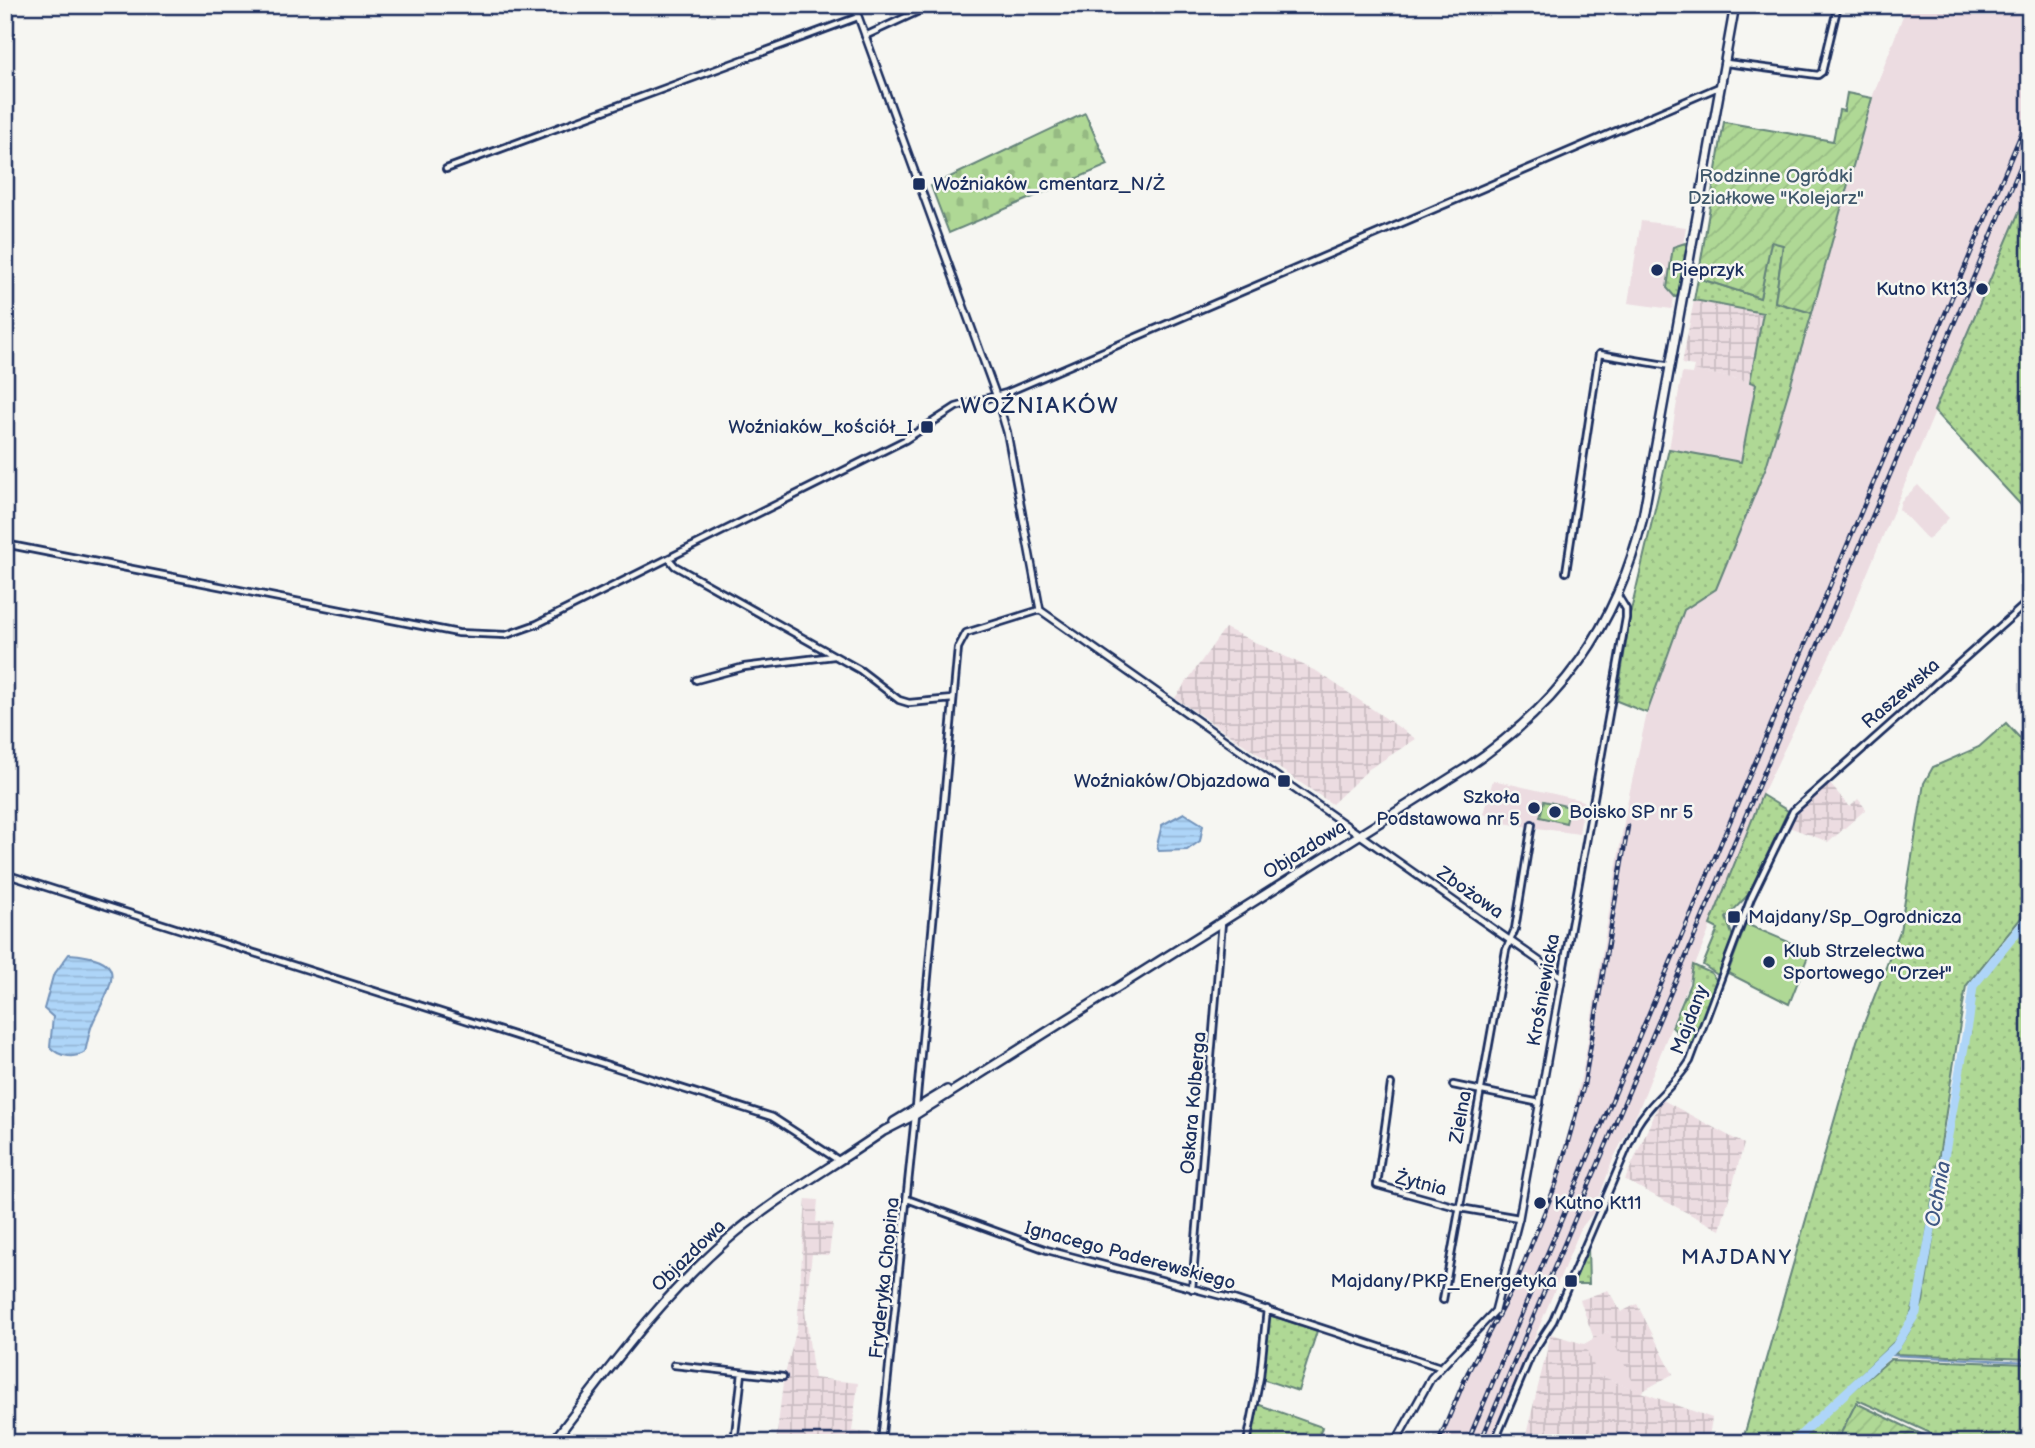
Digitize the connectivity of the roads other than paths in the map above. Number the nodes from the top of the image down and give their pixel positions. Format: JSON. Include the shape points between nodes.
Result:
{"nodes":[{"id":1,"x":854,"y":5,"type":"edge"},
{"id":2,"x":932,"y":5,"type":"edge"},
{"id":3,"x":1735,"y":5,"type":"edge"},
{"id":4,"x":1838,"y":5,"type":"edge"},
{"id":5,"x":858,"y":18,"type":"junction"},
{"id":6,"x":865,"y":36,"type":"junction"},
{"id":7,"x":1725,"y":62,"type":"junction"},
{"id":8,"x":1720,"y":86,"type":"junction"},
{"id":9,"x":446,"y":169,"type":"dead end"},
{"id":10,"x":1671,"y":366,"type":"junction"},
{"id":11,"x":996,"y":395,"type":"junction"},
{"id":12,"x":5,"y":544,"type":"edge"},
{"id":13,"x":669,"y":559,"type":"junction"},
{"id":14,"x":1566,"y":572,"type":"dead end"},
{"id":15,"x":1618,"y":596,"type":"junction"},
{"id":16,"x":2030,"y":600,"type":"edge"},
{"id":17,"x":1040,"y":610,"type":"junction"},
{"id":18,"x":835,"y":656,"type":"junction"},
{"id":19,"x":696,"y":680,"type":"dead end"},
{"id":20,"x":953,"y":699,"type":"junction"},
{"id":21,"x":1793,"y":811,"type":"joint"},
{"id":22,"x":1532,"y":824,"type":"dead end"},
{"id":23,"x":1360,"y":835,"type":"junction"},
{"id":24,"x":5,"y":874,"type":"edge"},
{"id":25,"x":1222,"y":921,"type":"junction"},
{"id":26,"x":1510,"y":940,"type":"junction"},
{"id":27,"x":1562,"y":977,"type":"junction"},
{"id":28,"x":1391,"y":1084,"type":"dead end"},
{"id":29,"x":1453,"y":1086,"type":"dead end"},
{"id":30,"x":1480,"y":1091,"type":"junction"},
{"id":31,"x":1540,"y":1103,"type":"junction"},
{"id":32,"x":915,"y":1111,"type":"junction"},
{"id":33,"x":838,"y":1160,"type":"junction"},
{"id":34,"x":907,"y":1199,"type":"junction"},
{"id":35,"x":1460,"y":1208,"type":"junction"},
{"id":36,"x":1518,"y":1218,"type":"junction"},
{"id":37,"x":1192,"y":1289,"type":"junction"},
{"id":38,"x":1443,"y":1300,"type":"dead end"},
{"id":39,"x":1267,"y":1309,"type":"junction"},
{"id":40,"x":674,"y":1365,"type":"dead end"},
{"id":41,"x":1440,"y":1367,"type":"junction"},
{"id":42,"x":743,"y":1373,"type":"junction"},
{"id":43,"x":783,"y":1377,"type":"dead end"},
{"id":44,"x":552,"y":1443,"type":"edge"},
{"id":45,"x":734,"y":1443,"type":"edge"},
{"id":46,"x":881,"y":1443,"type":"edge"},
{"id":47,"x":1247,"y":1443,"type":"edge"},
{"id":48,"x":1395,"y":1443,"type":"edge"},
{"id":49,"x":1494,"y":1443,"type":"edge"}],
"edges":[{"from":1,"to":5,"type":"street"},
{"from":2,"to":6,"type":"street"},
{"from":3,"to":7,"type":"main road","name":"Objazdowa"},
{"from":4,"to":7,"type":"street","via":[[1818,75]]},
{"from":5,"to":6,"type":"street"},
{"from":5,"to":9,"type":"street"},
{"from":6,"to":11,"type":"street"},
{"from":7,"to":8,"type":"main road","name":"Objazdowa"},
{"from":8,"to":10,"type":"main road","name":"Objazdowa"},
{"from":8,"to":11,"type":"street"},
{"from":10,"to":14,"type":"street","via":[[1599,354]]},
{"from":10,"to":15,"type":"main road","name":"Objazdowa","via":[[1643,517]]},
{"from":11,"to":13,"type":"street","via":[[956,407],[905,440]]},
{"from":11,"to":17,"type":"street"},
{"from":12,"to":13,"type":"street","via":[[490,637],[537,624]]},
{"from":13,"to":18,"type":"street"},
{"from":15,"to":23,"type":"main road","name":"Objazdowa","via":[[1574,671],[1527,723],[1483,757]]},
{"from":15,"to":27,"type":"street","name":"Krośniewicka","via":[[1626,618]]},
{"from":16,"to":21,"type":"street","name":"Raszewska"},
{"from":17,"to":20,"type":"street","name":"Fryderyka Chopina","via":[[966,633],[958,648]]},
{"from":17,"to":23,"type":"street","name":"Zbożowa"},
{"from":18,"to":19,"type":"street","via":[[744,667]]},
{"from":18,"to":20,"type":"street","via":[[899,700]]},
{"from":20,"to":32,"type":"street","name":"Fryderyka Chopina"},
{"from":21,"to":49,"type":"street","name":"Majdany","via":[[1748,905],[1690,1061],[1675,1083],[1645,1110],[1636,1127],[1559,1309]]},
{"from":22,"to":26,"type":"street","name":"Zielna"},
{"from":23,"to":25,"type":"main road","name":"Objazdowa"},
{"from":23,"to":26,"type":"street","name":"Zbożowa"},
{"from":24,"to":33,"type":"street","via":[[772,1117]]},
{"from":25,"to":32,"type":"main road","name":"Objazdowa"},
{"from":25,"to":37,"type":"street","name":"Oskara Kolberga"},
{"from":26,"to":27,"type":"street","name":"Zbożowa"},
{"from":26,"to":30,"type":"street","name":"Zielna"},
{"from":27,"to":31,"type":"street","name":"Krośniewicka"},
{"from":28,"to":35,"type":"street","name":"Żytnia","via":[[1377,1185]]},
{"from":29,"to":30,"type":"street"},
{"from":30,"to":31,"type":"street"},
{"from":30,"to":35,"type":"street","name":"Zielna"},
{"from":31,"to":36,"type":"street","name":"Krośniewicka"},
{"from":32,"to":33,"type":"main road","name":"Objazdowa"},
{"from":32,"to":34,"type":"street","name":"Fryderyka Chopina"},
{"from":33,"to":44,"type":"main road","name":"Objazdowa","via":[[770,1205],[688,1276]]},
{"from":34,"to":37,"type":"street","name":"Ignacego Paderewskiego","via":[[1047,1251]]},
{"from":34,"to":46,"type":"street","name":"Fryderyka Chopina"},
{"from":35,"to":36,"type":"street","name":"Żytnia"},
{"from":35,"to":38,"type":"street","name":"Zielna"},
{"from":36,"to":41,"type":"street","name":"Krośniewicka","via":[[1492,1316]]},
{"from":37,"to":39,"type":"street","name":"Ignacego Paderewskiego"},
{"from":39,"to":41,"type":"street","name":"Ignacego Paderewskiego"},
{"from":39,"to":47,"type":"street"},
{"from":40,"to":42,"type":"street"},
{"from":41,"to":48,"type":"street","name":"Krośniewicka"},
{"from":42,"to":43,"type":"street"},
{"from":42,"to":45,"type":"street"}]}
